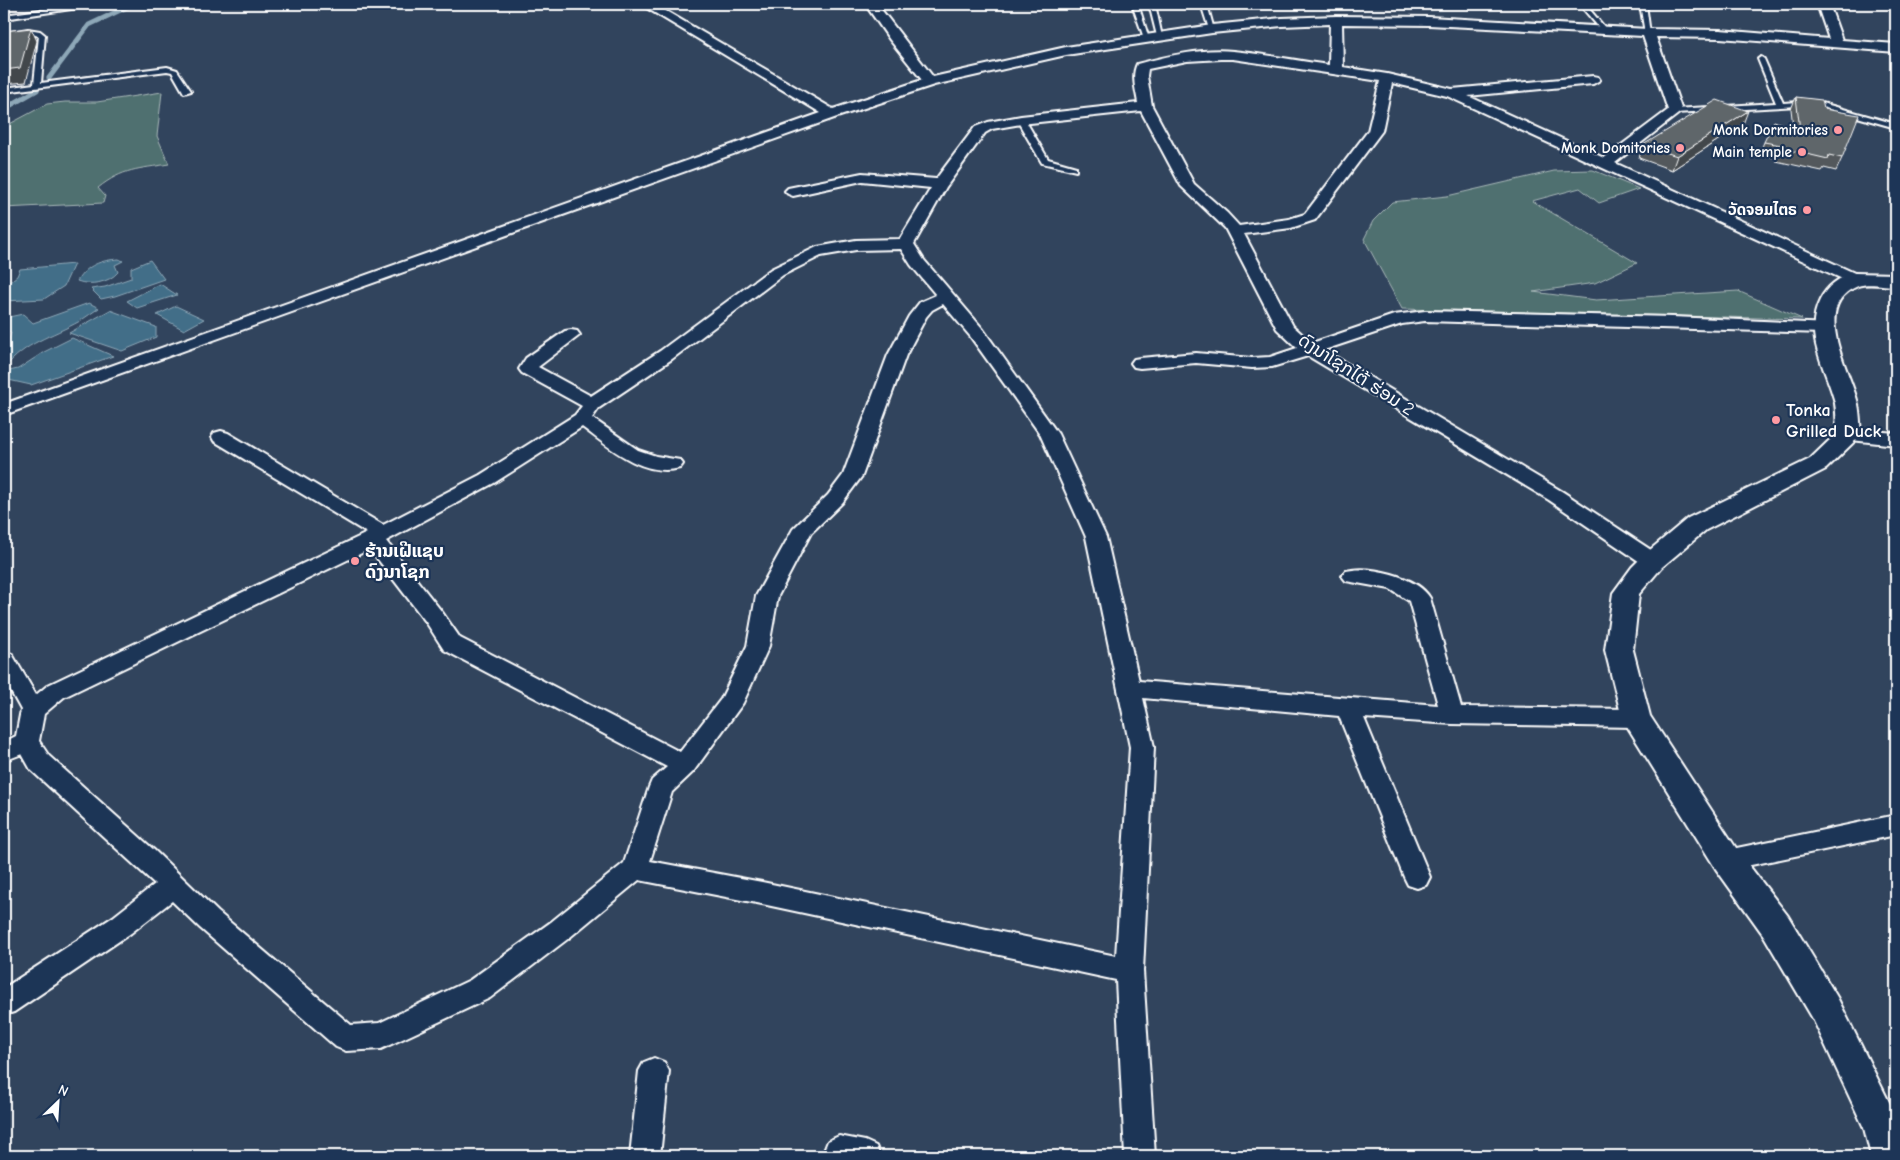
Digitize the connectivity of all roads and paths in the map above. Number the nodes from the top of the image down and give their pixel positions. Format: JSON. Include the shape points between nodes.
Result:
{"nodes":[{"id":1,"x":646,"y":4,"type":"edge"},
{"id":2,"x":871,"y":4,"type":"edge"},
{"id":3,"x":1135,"y":4,"type":"edge"},
{"id":4,"x":1152,"y":4,"type":"edge"},
{"id":5,"x":1204,"y":4,"type":"edge"},
{"id":6,"x":1582,"y":4,"type":"edge"},
{"id":7,"x":1643,"y":4,"type":"edge"},
{"id":8,"x":1823,"y":4,"type":"edge"},
{"id":9,"x":76,"y":7,"type":"dead end"},
{"id":10,"x":4,"y":17,"type":"edge"},
{"id":11,"x":1336,"y":20,"type":"junction"},
{"id":12,"x":1212,"y":29,"type":"junction"},
{"id":13,"x":1604,"y":30,"type":"junction"},
{"id":14,"x":1648,"y":33,"type":"junction"},
{"id":15,"x":4,"y":35,"type":"edge"},
{"id":16,"x":1160,"y":36,"type":"junction"},
{"id":17,"x":1147,"y":38,"type":"junction"},
{"id":18,"x":1836,"y":42,"type":"junction"},
{"id":19,"x":1896,"y":48,"type":"edge"},
{"id":20,"x":1761,"y":59,"type":"dead end"},
{"id":21,"x":1336,"y":71,"type":"junction"},
{"id":22,"x":1387,"y":78,"type":"junction"},
{"id":23,"x":1593,"y":80,"type":"dead end"},
{"id":24,"x":930,"y":82,"type":"junction"},
{"id":25,"x":37,"y":85,"type":"junction"},
{"id":26,"x":4,"y":90,"type":"edge"},
{"id":27,"x":187,"y":91,"type":"dead end"},
{"id":28,"x":1451,"y":93,"type":"junction"},
{"id":29,"x":1780,"y":104,"type":"junction"},
{"id":30,"x":1145,"y":106,"type":"junction"},
{"id":31,"x":1675,"y":111,"type":"junction"},
{"id":32,"x":832,"y":114,"type":"junction"},
{"id":33,"x":1021,"y":120,"type":"junction"},
{"id":34,"x":1896,"y":126,"type":"edge"},
{"id":35,"x":1606,"y":163,"type":"junction"},
{"id":36,"x":1073,"y":170,"type":"dead end"},
{"id":37,"x":941,"y":184,"type":"junction"},
{"id":38,"x":793,"y":191,"type":"dead end"},
{"id":39,"x":1234,"y":231,"type":"junction"},
{"id":40,"x":906,"y":244,"type":"junction"},
{"id":41,"x":1855,"y":279,"type":"junction"},
{"id":42,"x":1896,"y":280,"type":"edge"},
{"id":43,"x":946,"y":296,"type":"junction"},
{"id":44,"x":1824,"y":328,"type":"junction"},
{"id":45,"x":571,"y":335,"type":"dead end"},
{"id":46,"x":1309,"y":348,"type":"junction"},
{"id":47,"x":1140,"y":363,"type":"dead end"},
{"id":48,"x":4,"y":410,"type":"edge"},
{"id":49,"x":587,"y":412,"type":"junction"},
{"id":50,"x":1849,"y":434,"type":"junction"},
{"id":51,"x":221,"y":437,"type":"dead end"},
{"id":52,"x":1896,"y":438,"type":"edge"},
{"id":53,"x":673,"y":464,"type":"dead end"},
{"id":54,"x":378,"y":537,"type":"junction"},
{"id":55,"x":1653,"y":561,"type":"junction"},
{"id":56,"x":1353,"y":576,"type":"dead end"},
{"id":57,"x":4,"y":660,"type":"edge"},
{"id":58,"x":1130,"y":690,"type":"junction"},
{"id":59,"x":1348,"y":708,"type":"junction"},
{"id":60,"x":33,"y":710,"type":"junction"},
{"id":61,"x":1452,"y":715,"type":"junction"},
{"id":62,"x":1636,"y":718,"type":"junction"},
{"id":63,"x":27,"y":741,"type":"junction"},
{"id":64,"x":4,"y":752,"type":"edge"},
{"id":65,"x":684,"y":765,"type":"junction"},
{"id":66,"x":1896,"y":825,"type":"edge"},
{"id":67,"x":1727,"y":860,"type":"junction"},
{"id":68,"x":635,"y":869,"type":"junction"},
{"id":69,"x":1417,"y":877,"type":"dead end"},
{"id":70,"x":173,"y":885,"type":"junction"},
{"id":71,"x":1129,"y":971,"type":"junction"},
{"id":72,"x":4,"y":1003,"type":"edge"},
{"id":73,"x":654,"y":1071,"type":"dead end"},
{"id":74,"x":645,"y":1156,"type":"edge"},
{"id":75,"x":1140,"y":1156,"type":"edge"},
{"id":76,"x":1890,"y":1156,"type":"edge"}],
"edges":[{"from":1,"to":32,"type":"street"},
{"from":2,"to":24,"type":"street"},
{"from":3,"to":17,"type":"lane"},
{"from":4,"to":16,"type":"lane"},
{"from":5,"to":12,"type":"lane"},
{"from":6,"to":13,"type":"lane"},
{"from":7,"to":14,"type":"lane"},
{"from":8,"to":18,"type":"street"},
{"from":9,"to":10,"type":"lane"},
{"from":11,"to":12,"type":"street"},
{"from":11,"to":13,"type":"street","via":[[1428,17]]},
{"from":11,"to":21,"type":"street"},
{"from":12,"to":16,"type":"street"},
{"from":13,"to":14,"type":"street"},
{"from":14,"to":18,"type":"street"},
{"from":14,"to":31,"type":"street"},
{"from":15,"to":25,"type":"lane","via":[[30,31],[42,35]]},
{"from":16,"to":17,"type":"street"},
{"from":17,"to":24,"type":"street","via":[[1066,51]]},
{"from":18,"to":19,"type":"street"},
{"from":20,"to":29,"type":"lane"},
{"from":21,"to":22,"type":"street"},
{"from":21,"to":30,"type":"street","name":"ດົງນາໂຊກໄຕ້ ຮ່ອມ 2","via":[[1233,55],[1213,54],[1165,61],[1142,66],[1140,76]]},
{"from":22,"to":28,"type":"street"},
{"from":22,"to":39,"type":"street","via":[[1375,131],[1310,217],[1292,223]]},
{"from":23,"to":28,"type":"street"},
{"from":24,"to":32,"type":"street"},
{"from":25,"to":26,"type":"lane"},
{"from":25,"to":27,"type":"lane","via":[[167,69],[175,71]]},
{"from":28,"to":35,"type":"street"},
{"from":29,"to":31,"type":"lane"},
{"from":29,"to":34,"type":"lane","via":[[1816,104]]},
{"from":30,"to":33,"type":"street"},
{"from":30,"to":39,"type":"street","name":"ດົງນາໂຊກໄຕ້ ຮ່ອມ 2","via":[[1188,186],[1225,217]]},
{"from":31,"to":35,"type":"street"},
{"from":32,"to":48,"type":"street"},
{"from":33,"to":36,"type":"lane","via":[[1045,161]]},
{"from":33,"to":37,"type":"street","via":[[980,130]]},
{"from":35,"to":41,"type":"street"},
{"from":37,"to":38,"type":"street","via":[[862,177]]},
{"from":37,"to":40,"type":"street"},
{"from":39,"to":46,"type":"street","name":"ດົງນາໂຊກໄຕ້ ຮ່ອມ 2","via":[[1286,329]]},
{"from":40,"to":43,"type":"street"},
{"from":40,"to":49,"type":"street","via":[[856,245],[817,252],[777,272]]},
{"from":41,"to":42,"type":"street"},
{"from":41,"to":44,"type":"street","via":[[1835,291],[1826,309]]},
{"from":43,"to":58,"type":"street","via":[[976,332],[1049,434],[1096,537]]},
{"from":43,"to":65,"type":"street","via":[[926,306],[918,316],[897,355],[852,476],[835,499],[802,529],[768,596],[758,646],[731,703]]},
{"from":44,"to":46,"type":"street","via":[[1425,316],[1400,319]]},
{"from":44,"to":50,"type":"street","via":[[1846,401]]},
{"from":45,"to":49,"type":"street","via":[[532,362],[528,369]]},
{"from":46,"to":47,"type":"street","via":[[1272,362],[1196,358]]},
{"from":46,"to":55,"type":"street","name":"ດົງນາໂຊກໄຕ້ ຮ່ອມ 2","via":[[1556,496]]},
{"from":49,"to":53,"type":"street","via":[[631,454],[653,462]]},
{"from":49,"to":54,"type":"street","via":[[487,479]]},
{"from":50,"to":52,"type":"street"},
{"from":50,"to":55,"type":"street","via":[[1818,464],[1697,524]]},
{"from":51,"to":54,"type":"street"},
{"from":54,"to":60,"type":"street","via":[[56,691]]},
{"from":54,"to":65,"type":"street","via":[[452,644]]},
{"from":55,"to":62,"type":"street","via":[[1626,594],[1622,622],[1619,650]]},
{"from":56,"to":61,"type":"street","via":[[1401,584],[1419,598]]},
{"from":57,"to":60,"type":"street"},
{"from":58,"to":59,"type":"street"},
{"from":58,"to":71,"type":"street","via":[[1142,746]]},
{"from":59,"to":61,"type":"street"},
{"from":59,"to":69,"type":"street"},
{"from":60,"to":63,"type":"street"},
{"from":61,"to":62,"type":"street"},
{"from":62,"to":67,"type":"street"},
{"from":63,"to":64,"type":"street"},
{"from":63,"to":70,"type":"street","via":[[40,763]]},
{"from":65,"to":68,"type":"street","via":[[661,788]]},
{"from":66,"to":67,"type":"street"},
{"from":67,"to":76,"type":"street","via":[[1776,926],[1825,1008],[1882,1126]]},
{"from":68,"to":70,"type":"street","via":[[480,990],[382,1036],[346,1038],[268,973]]},
{"from":68,"to":71,"type":"street","via":[[709,881]]},
{"from":70,"to":72,"type":"street","via":[[122,925]]},
{"from":71,"to":75,"type":"street"},
{"from":73,"to":74,"type":"street"}]}
